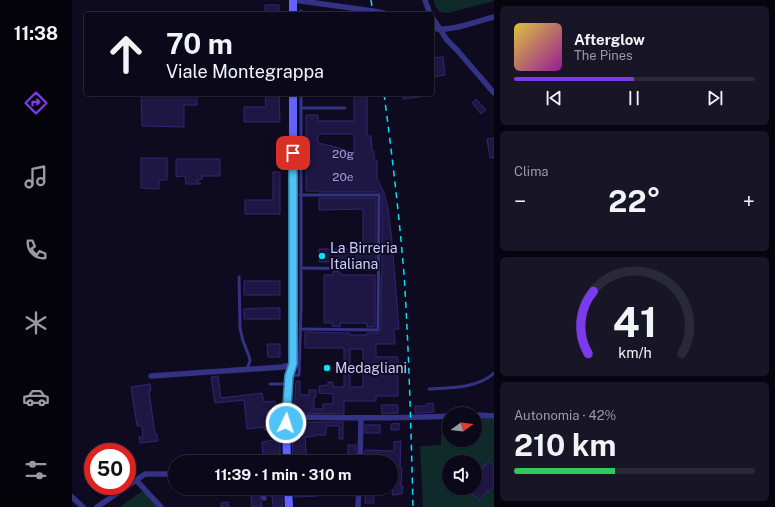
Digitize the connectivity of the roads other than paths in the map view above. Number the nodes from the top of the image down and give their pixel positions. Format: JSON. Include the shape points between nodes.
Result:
{"nodes":[{"id":1,"x":294,"y":0,"type":"edge"},
{"id":2,"x":425,"y":0,"type":"edge"},
{"id":3,"x":298,"y":12,"type":"edge"},
{"id":4,"x":378,"y":12,"type":"edge"},
{"id":5,"x":429,"y":12,"type":"edge"},
{"id":6,"x":494,"y":17,"type":"edge"},
{"id":7,"x":434,"y":19,"type":"edge"},
{"id":8,"x":434,"y":28,"type":"edge"},
{"id":9,"x":441,"y":30,"type":"junction"},
{"id":10,"x":494,"y":93,"type":"edge"},
{"id":11,"x":293,"y":96,"type":"edge"},
{"id":12,"x":301,"y":96,"type":"edge"},
{"id":13,"x":301,"y":108,"type":"junction"},
{"id":14,"x":345,"y":108,"type":"dead end"},
{"id":15,"x":297,"y":140,"type":"junction"},
{"id":16,"x":300,"y":195,"type":"junction"},
{"id":17,"x":301,"y":268,"type":"junction"},
{"id":18,"x":378,"y":269,"type":"junction"},
{"id":19,"x":240,"y":277,"type":"dead end"},
{"id":20,"x":300,"y":329,"type":"junction"},
{"id":21,"x":293,"y":364,"type":"junction"},
{"id":22,"x":247,"y":370,"type":"junction"},
{"id":23,"x":494,"y":373,"type":"edge"},
{"id":24,"x":151,"y":376,"type":"dead end"},
{"id":25,"x":289,"y":380,"type":"junction"},
{"id":26,"x":270,"y":384,"type":"dead end"},
{"id":27,"x":429,"y":389,"type":"dead end"},
{"id":28,"x":482,"y":415,"type":"edge"},
{"id":29,"x":442,"y":416,"type":"edge"},
{"id":30,"x":494,"y":416,"type":"edge"},
{"id":31,"x":286,"y":417,"type":"junction"},
{"id":32,"x":361,"y":418,"type":"junction"},
{"id":33,"x":287,"y":455,"type":"edge"},
{"id":34,"x":360,"y":455,"type":"edge"},
{"id":35,"x":168,"y":474,"type":"edge"},
{"id":36,"x":136,"y":480,"type":"joint"},
{"id":37,"x":114,"y":495,"type":"edge"},
{"id":38,"x":264,"y":495,"type":"edge"},
{"id":39,"x":288,"y":495,"type":"edge"},
{"id":40,"x":359,"y":495,"type":"edge"},
{"id":41,"x":72,"y":497,"type":"edge"},
{"id":42,"x":264,"y":498,"type":"dead end"},
{"id":43,"x":83,"y":507,"type":"edge"},
{"id":44,"x":97,"y":507,"type":"edge"},
{"id":45,"x":161,"y":507,"type":"edge"},
{"id":46,"x":289,"y":507,"type":"edge"},
{"id":47,"x":358,"y":507,"type":"edge"}],
"edges":[{"from":1,"to":3,"type":"main road"},
{"from":1,"to":4,"type":"street"},
{"from":2,"to":5,"type":"street"},
{"from":6,"to":9,"type":"street"},
{"from":7,"to":9,"type":"street"},
{"from":8,"to":9,"type":"street"},
{"from":9,"to":10,"type":"street"},
{"from":11,"to":15,"type":"main road"},
{"from":12,"to":13,"type":"lane"},
{"from":13,"to":14,"type":"lane"},
{"from":13,"to":15,"type":"lane"},
{"from":15,"to":16,"type":"lane"},
{"from":15,"to":21,"type":"main road"},
{"from":16,"to":17,"type":"lane"},
{"from":16,"to":18,"type":"lane","via":[[379,195]]},
{"from":17,"to":18,"type":"lane"},
{"from":17,"to":20,"type":"lane"},
{"from":18,"to":20,"type":"lane","via":[[378,330]]},
{"from":19,"to":22,"type":"lane","via":[[240,328],[250,361]]},
{"from":20,"to":25,"type":"lane","via":[[299,376]]},
{"from":21,"to":22,"type":"street"},
{"from":21,"to":25,"type":"main road"},
{"from":22,"to":24,"type":"street"},
{"from":23,"to":27,"type":"lane","via":[[488,378],[462,387]]},
{"from":25,"to":26,"type":"lane"},
{"from":25,"to":31,"type":"main road"},
{"from":28,"to":30,"type":"street"},
{"from":29,"to":32,"type":"street"},
{"from":31,"to":32,"type":"street"},
{"from":31,"to":33,"type":"main road"},
{"from":32,"to":34,"type":"street"},
{"from":35,"to":36,"type":"street","via":[[145,474]]},
{"from":36,"to":45,"type":"street"},
{"from":37,"to":44,"type":"street"},
{"from":38,"to":42,"type":"street"},
{"from":39,"to":46,"type":"main road"},
{"from":40,"to":47,"type":"street"},
{"from":41,"to":43,"type":"street"}]}
